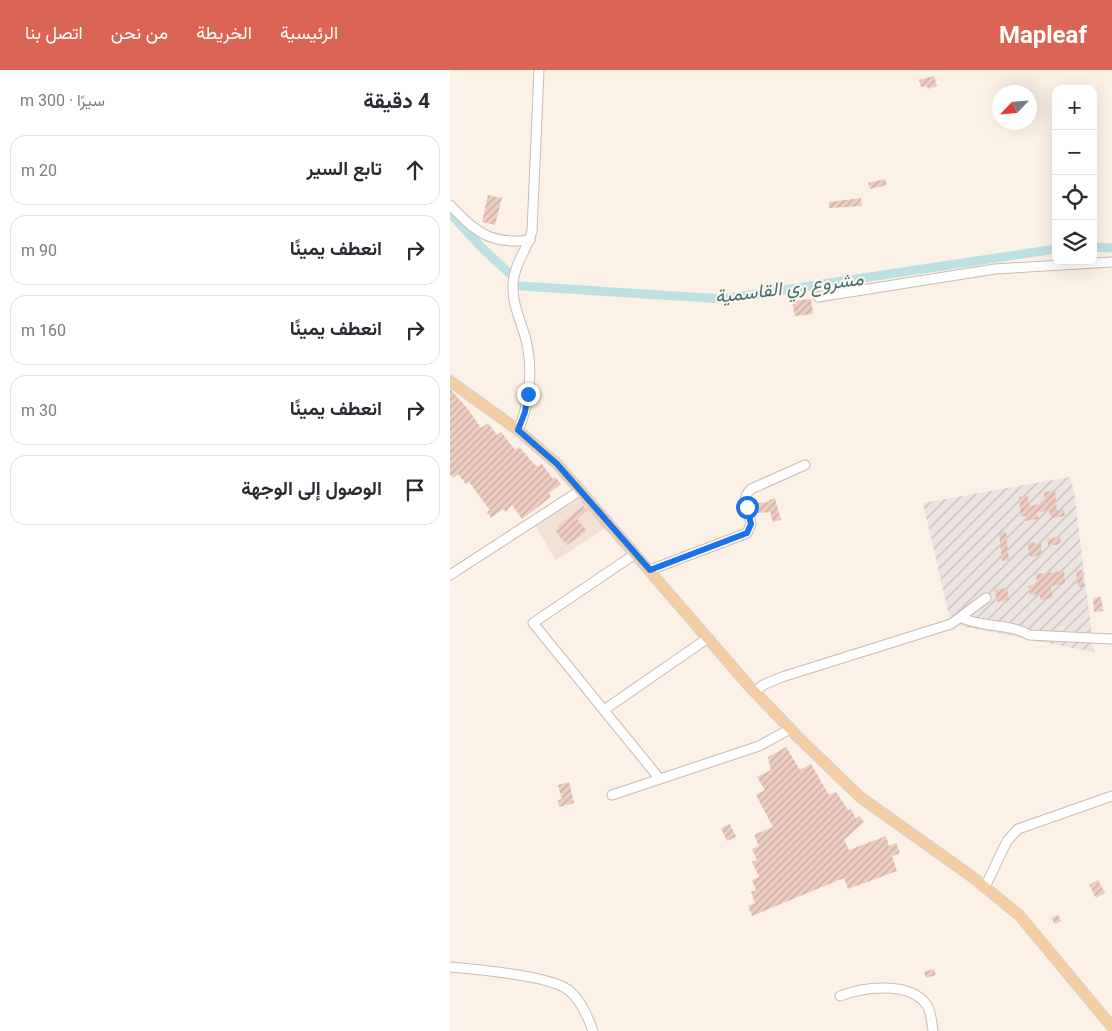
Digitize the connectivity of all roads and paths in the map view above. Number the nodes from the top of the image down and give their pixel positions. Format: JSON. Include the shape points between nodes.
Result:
{"nodes":[{"id":1,"x":539,"y":70,"type":"edge"},
{"id":2,"x":450,"y":205,"type":"edge"},
{"id":3,"x":530,"y":240,"type":"junction"},
{"id":4,"x":1112,"y":262,"type":"edge"},
{"id":5,"x":818,"y":297,"type":"dead end"},
{"id":6,"x":450,"y":380,"type":"edge"},
{"id":7,"x":518,"y":430,"type":"junction"},
{"id":8,"x":805,"y":466,"type":"dead end"},
{"id":9,"x":581,"y":490,"type":"junction"},
{"id":10,"x":635,"y":554,"type":"junction"},
{"id":11,"x":650,"y":570,"type":"junction"},
{"id":12,"x":450,"y":575,"type":"edge"},
{"id":13,"x":986,"y":598,"type":"dead end"},
{"id":14,"x":962,"y":618,"type":"junction"},
{"id":15,"x":708,"y":638,"type":"junction"},
{"id":16,"x":1112,"y":639,"type":"edge"},
{"id":17,"x":755,"y":692,"type":"junction"},
{"id":18,"x":604,"y":710,"type":"junction"},
{"id":19,"x":790,"y":728,"type":"junction"},
{"id":20,"x":659,"y":778,"type":"junction"},
{"id":21,"x":612,"y":795,"type":"dead end"},
{"id":22,"x":1112,"y":796,"type":"edge"},
{"id":23,"x":985,"y":887,"type":"junction"},
{"id":24,"x":450,"y":967,"type":"edge"},
{"id":25,"x":840,"y":996,"type":"dead end"},
{"id":26,"x":1112,"y":1027,"type":"edge"},
{"id":27,"x":593,"y":1031,"type":"edge"},
{"id":28,"x":933,"y":1031,"type":"edge"}],
"edges":[{"from":1,"to":3,"type":"street"},
{"from":2,"to":3,"type":"street","via":[[474,230],[492,239]]},
{"from":3,"to":7,"type":"street","via":[[516,266],[513,286],[528,354],[527,406]]},
{"from":4,"to":5,"type":"street","via":[[995,269]]},
{"from":6,"to":7,"type":"main road"},
{"from":7,"to":9,"type":"main road","via":[[550,457]]},
{"from":8,"to":11,"type":"street","via":[[751,489],[745,495],[751,524],[747,533]]},
{"from":9,"to":10,"type":"main road"},
{"from":9,"to":12,"type":"street"},
{"from":10,"to":11,"type":"main road"},
{"from":10,"to":18,"type":"street","via":[[533,623]]},
{"from":11,"to":15,"type":"main road"},
{"from":13,"to":14,"type":"street"},
{"from":14,"to":16,"type":"street","via":[[1021,630],[1029,635]]},
{"from":14,"to":17,"type":"street","via":[[782,677]]},
{"from":15,"to":17,"type":"main road"},
{"from":15,"to":18,"type":"street"},
{"from":17,"to":19,"type":"main road"},
{"from":18,"to":20,"type":"street"},
{"from":19,"to":20,"type":"street","via":[[759,746]]},
{"from":19,"to":23,"type":"main road","via":[[860,797]]},
{"from":20,"to":21,"type":"street"},
{"from":22,"to":23,"type":"street","via":[[1018,829],[1007,841]]},
{"from":23,"to":26,"type":"main road","via":[[1024,922]]},
{"from":24,"to":27,"type":"street","via":[[526,977],[565,987],[585,1011]]},
{"from":25,"to":28,"type":"street","via":[[883,989],[917,996],[927,1005]]}]}
